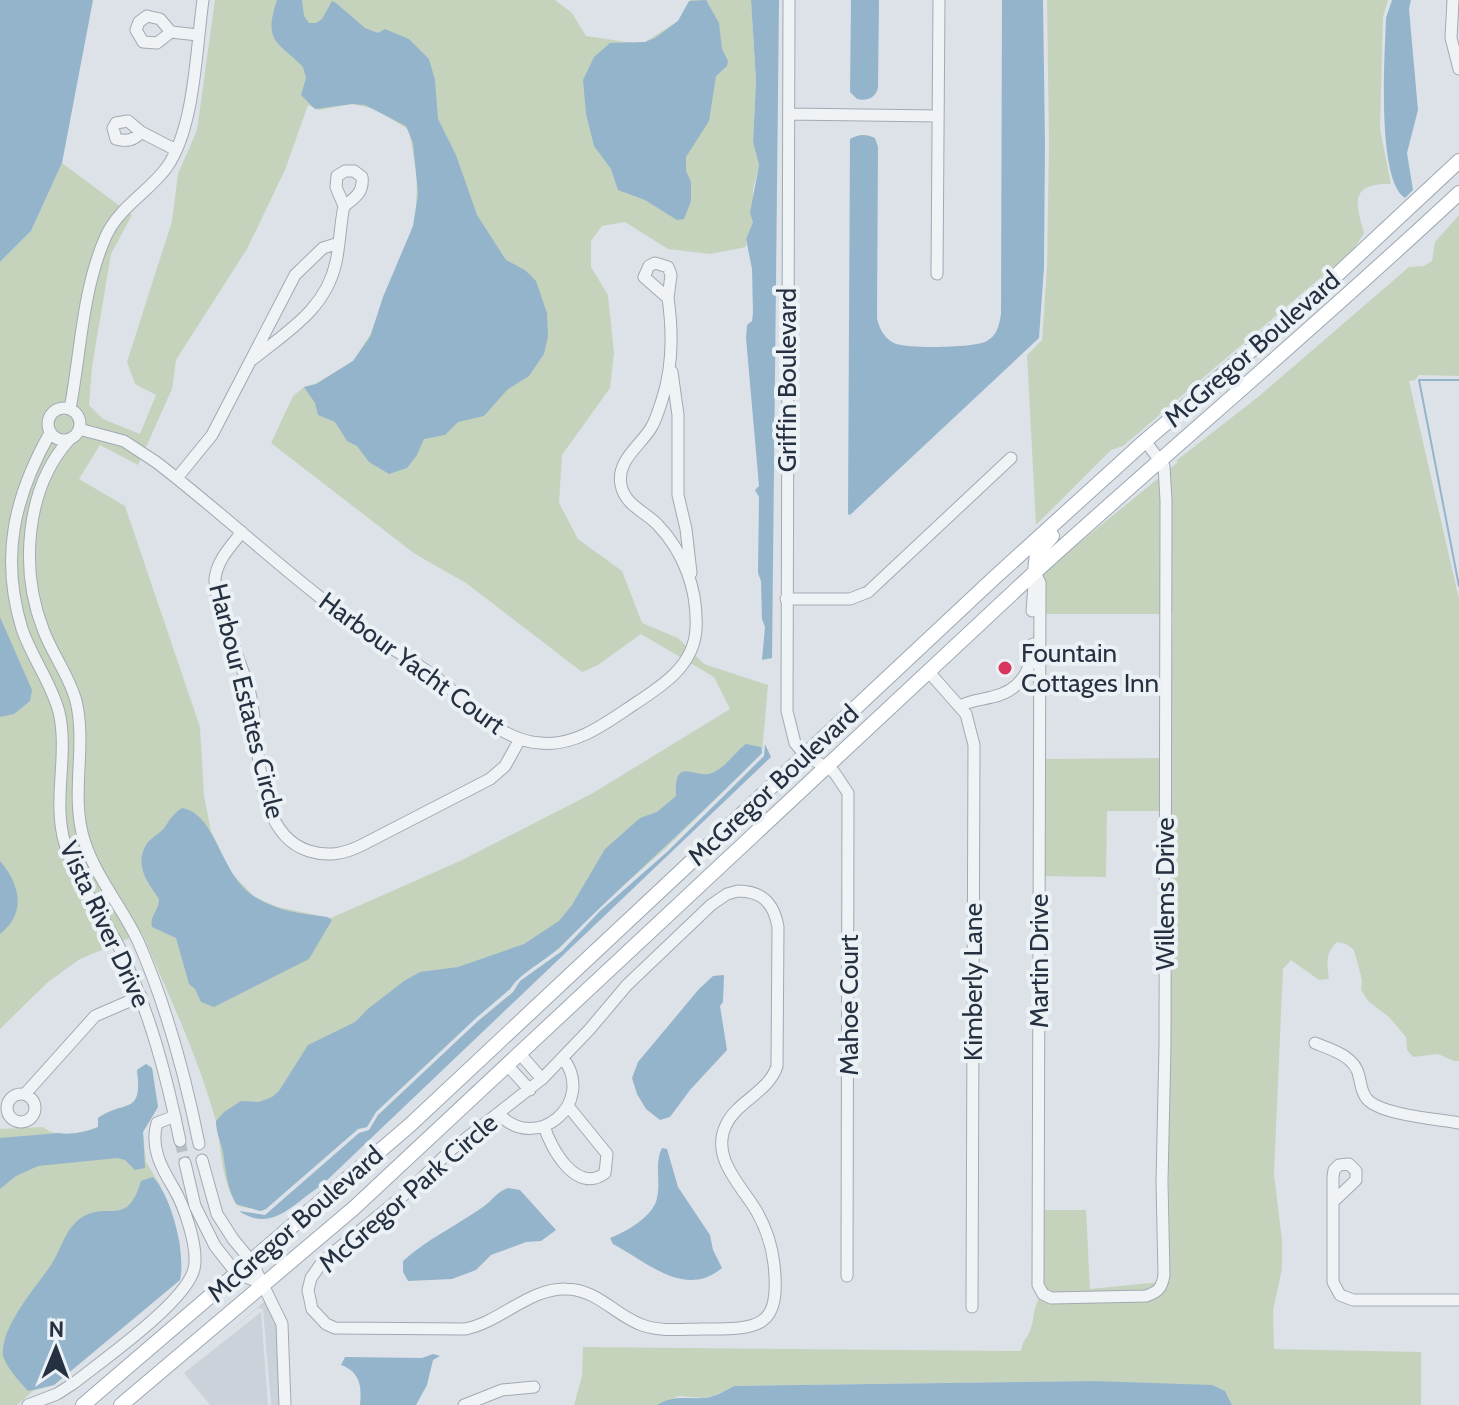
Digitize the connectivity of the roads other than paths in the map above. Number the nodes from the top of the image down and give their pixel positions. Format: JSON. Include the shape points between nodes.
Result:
{"nodes":[{"id":1,"x":203,"y":0,"type":"edge"},
{"id":2,"x":789,"y":0,"type":"edge"},
{"id":3,"x":939,"y":0,"type":"edge"},
{"id":4,"x":1453,"y":0,"type":"edge"},
{"id":5,"x":171,"y":32,"type":"dead end"},
{"id":6,"x":198,"y":35,"type":"junction"},
{"id":7,"x":1459,"y":69,"type":"edge"},
{"id":8,"x":789,"y":114,"type":"junction"},
{"id":9,"x":938,"y":116,"type":"junction"},
{"id":10,"x":141,"y":132,"type":"dead end"},
{"id":11,"x":176,"y":150,"type":"junction"},
{"id":12,"x":1459,"y":161,"type":"edge"},
{"id":13,"x":1459,"y":193,"type":"edge"},
{"id":14,"x":344,"y":206,"type":"dead end"},
{"id":15,"x":339,"y":243,"type":"junction"},
{"id":16,"x":937,"y":274,"type":"dead end"},
{"id":17,"x":668,"y":298,"type":"dead end"},
{"id":18,"x":252,"y":360,"type":"junction"},
{"id":19,"x":671,"y":363,"type":"junction"},
{"id":20,"x":70,"y":409,"type":"junction"},
{"id":21,"x":79,"y":429,"type":"junction"},
{"id":22,"x":50,"y":433,"type":"junction"},
{"id":23,"x":69,"y":440,"type":"junction"},
{"id":24,"x":1145,"y":441,"type":"junction"},
{"id":25,"x":1011,"y":458,"type":"dead end"},
{"id":26,"x":1161,"y":459,"type":"junction"},
{"id":27,"x":177,"y":478,"type":"junction"},
{"id":28,"x":1097,"y":485,"type":"junction"},
{"id":29,"x":242,"y":532,"type":"junction"},
{"id":30,"x":28,"y":565,"type":"junction"},
{"id":31,"x":3,"y":567,"type":"edge"},
{"id":32,"x":1035,"y":572,"type":"junction"},
{"id":33,"x":691,"y":577,"type":"junction"},
{"id":34,"x":786,"y":599,"type":"junction"},
{"id":35,"x":928,"y":671,"type":"junction"},
{"id":36,"x":960,"y":706,"type":"junction"},
{"id":37,"x":520,"y":739,"type":"junction"},
{"id":38,"x":805,"y":755,"type":"junction"},
{"id":39,"x":826,"y":768,"type":"junction"},
{"id":40,"x":141,"y":996,"type":"junction"},
{"id":41,"x":1315,"y":1043,"type":"dead end"},
{"id":42,"x":520,"y":1054,"type":"junction"},
{"id":43,"x":563,"y":1058,"type":"junction"},
{"id":44,"x":508,"y":1066,"type":"junction"},
{"id":45,"x":542,"y":1079,"type":"junction"},
{"id":46,"x":530,"y":1090,"type":"junction"},
{"id":47,"x":25,"y":1094,"type":"dead end"},
{"id":48,"x":568,"y":1106,"type":"junction"},
{"id":49,"x":499,"y":1114,"type":"junction"},
{"id":50,"x":175,"y":1116,"type":"junction"},
{"id":51,"x":1459,"y":1123,"type":"edge"},
{"id":52,"x":544,"y":1126,"type":"junction"},
{"id":53,"x":180,"y":1141,"type":"tunnel mouth"},
{"id":54,"x":199,"y":1144,"type":"dead end"},
{"id":55,"x":202,"y":1160,"type":"dead end"},
{"id":56,"x":185,"y":1163,"type":"tunnel mouth"},
{"id":57,"x":1334,"y":1201,"type":"dead end"},
{"id":58,"x":252,"y":1262,"type":"junction"},
{"id":59,"x":237,"y":1274,"type":"junction"},
{"id":60,"x":847,"y":1276,"type":"dead end"},
{"id":61,"x":263,"y":1283,"type":"junction"},
{"id":62,"x":1098,"y":1298,"type":"joint"},
{"id":63,"x":1459,"y":1300,"type":"edge"},
{"id":64,"x":972,"y":1307,"type":"dead end"},
{"id":65,"x":534,"y":1387,"type":"dead end"},
{"id":66,"x":28,"y":1405,"type":"edge"},
{"id":67,"x":83,"y":1405,"type":"edge"},
{"id":68,"x":121,"y":1405,"type":"edge"},
{"id":69,"x":285,"y":1405,"type":"edge"},
{"id":70,"x":464,"y":1405,"type":"edge"}],
"edges":[{"from":1,"to":6,"type":"street"},
{"from":2,"to":8,"type":"street","name":"Griffin Boulevard"},
{"from":3,"to":9,"type":"street"},
{"from":4,"to":7,"type":"street","via":[[1451,40]]},
{"from":5,"to":6,"type":"street"},
{"from":6,"to":11,"type":"street","via":[[188,114]]},
{"from":8,"to":9,"type":"street"},
{"from":8,"to":34,"type":"street","name":"Griffin Boulevard"},
{"from":9,"to":16,"type":"street"},
{"from":10,"to":11,"type":"street"},
{"from":11,"to":20,"type":"street","via":[[159,176],[119,215],[100,251]]},
{"from":12,"to":24,"type":"main road","name":"McGregor Boulevard","via":[[1311,299]]},
{"from":13,"to":26,"type":"main road","name":"McGregor Boulevard"},
{"from":14,"to":15,"type":"street"},
{"from":15,"to":18,"type":"street","via":[[323,248],[295,275]]},
{"from":15,"to":18,"type":"street","via":[[321,300]]},
{"from":17,"to":19,"type":"street","name":"Harbour Yacht Court"},
{"from":18,"to":27,"type":"street","via":[[212,435]]},
{"from":19,"to":33,"type":"street","name":"Harbour Yacht Court","via":[[678,415],[678,495]]},
{"from":19,"to":33,"type":"street","name":"Harbour Yacht Court","via":[[653,425],[624,462],[621,484],[631,504],[667,535]]},
{"from":20,"to":21,"type":"street"},
{"from":20,"to":22,"type":"street","via":[[52,413],[47,422]]},
{"from":21,"to":23,"type":"street"},
{"from":21,"to":27,"type":"street","name":"Harbour Yacht Court","via":[[124,441]]},
{"from":22,"to":23,"type":"street"},
{"from":22,"to":31,"type":"street","name":"Vista River Drive","via":[[26,479]]},
{"from":23,"to":30,"type":"street","name":"Vista River Drive","via":[[38,500]]},
{"from":24,"to":26,"type":"street"},
{"from":24,"to":28,"type":"main road","name":"McGregor Boulevard"},
{"from":25,"to":34,"type":"street","via":[[868,592],[850,599]]},
{"from":26,"to":32,"type":"main road","name":"McGregor Boulevard"},
{"from":26,"to":62,"type":"street","name":"Willems Drive","via":[[1166,501],[1164,1275],[1163,1285],[1146,1296]]},
{"from":27,"to":29,"type":"street","name":"Harbour Yacht Court"},
{"from":28,"to":32,"type":"main road","via":[[1040,548]]},
{"from":28,"to":38,"type":"main road","name":"McGregor Boulevard"},
{"from":29,"to":37,"type":"street","name":"Harbour Yacht Court","via":[[357,626]]},
{"from":29,"to":37,"type":"street","name":"Harbour Estates Circle","via":[[218,565],[215,585],[251,697],[269,813],[296,846],[326,855],[362,845],[490,779],[505,766]]},
{"from":30,"to":31,"type":"street"},
{"from":30,"to":54,"type":"street","name":"Vista River Drive","via":[[43,630],[78,712],[83,838],[156,983],[183,1067]]},
{"from":31,"to":40,"type":"street","name":"Vista River Drive","via":[[22,629],[59,713],[64,842]]},
{"from":32,"to":35,"type":"main road","name":"McGregor Boulevard"},
{"from":32,"to":36,"type":"street","via":[[1032,657],[1026,676],[1007,692]]},
{"from":32,"to":62,"type":"street","name":"Martin Drive","via":[[1040,583],[1037,1276],[1043,1294],[1051,1298]]},
{"from":33,"to":37,"type":"street","name":"Harbour Yacht Court","via":[[696,630],[691,651],[674,676],[592,732],[550,744]]},
{"from":34,"to":38,"type":"street","name":"Griffin Boulevard","via":[[787,711],[795,743]]},
{"from":35,"to":36,"type":"street","name":"Kimberly Lane"},
{"from":35,"to":39,"type":"main road","name":"McGregor Boulevard"},
{"from":36,"to":64,"type":"street","name":"Kimberly Lane","via":[[970,724],[975,754]]},
{"from":38,"to":39,"type":"street","name":"Mahoe Court"},
{"from":38,"to":58,"type":"main road","name":"McGregor Boulevard","via":[[410,1125]]},
{"from":39,"to":42,"type":"main road","name":"McGregor Boulevard"},
{"from":39,"to":60,"type":"street","name":"Mahoe Court","via":[[848,793],[849,813]]},
{"from":40,"to":47,"type":"street","via":[[95,1016]]},
{"from":40,"to":50,"type":"street","name":"Vista River Drive","via":[[161,1051]]},
{"from":41,"to":51,"type":"street","via":[[1352,1061],[1372,1104]]},
{"from":42,"to":44,"type":"main road","name":"McGregor Boulevard"},
{"from":42,"to":45,"type":"street"},
{"from":43,"to":45,"type":"street","name":"McGregor Park Circle"},
{"from":43,"to":48,"type":"street","via":[[574,1084]]},
{"from":43,"to":49,"type":"street","name":"McGregor Park Circle","via":[[627,985],[719,899],[748,891],[771,906],[778,927],[777,1066],[768,1082],[730,1118],[722,1145],[726,1165],[756,1210],[772,1252],[776,1294],[770,1315],[743,1329],[651,1328],[584,1292],[564,1289],[543,1293],[465,1329],[345,1330],[317,1318],[308,1290],[323,1261]]},
{"from":44,"to":46,"type":"street"},
{"from":44,"to":61,"type":"main road","name":"McGregor Boulevard","via":[[354,1208]]},
{"from":45,"to":46,"type":"street","name":"McGregor Park Circle"},
{"from":46,"to":49,"type":"street","name":"McGregor Park Circle"},
{"from":48,"to":52,"type":"street"},
{"from":48,"to":52,"type":"street","via":[[607,1154],[605,1173],[593,1180],[576,1175],[554,1150]]},
{"from":49,"to":52,"type":"street","via":[[515,1127]]},
{"from":50,"to":53,"type":"street","name":"Vista River Drive"},
{"from":50,"to":66,"type":"street","via":[[157,1123],[155,1145],[193,1241],[190,1280],[172,1303],[74,1383]]},
{"from":55,"to":58,"type":"street","via":[[217,1214]]},
{"from":56,"to":59,"type":"street","via":[[199,1217]]},
{"from":57,"to":63,"type":"street","via":[[1333,1282],[1340,1295],[1353,1300]]},
{"from":58,"to":59,"type":"main road","name":"McGregor Boulevard"},
{"from":58,"to":61,"type":"street"},
{"from":59,"to":61,"type":"street"},
{"from":59,"to":67,"type":"main road","name":"McGregor Boulevard"},
{"from":61,"to":68,"type":"main road","name":"McGregor Boulevard"},
{"from":61,"to":69,"type":"street","via":[[282,1324]]},
{"from":65,"to":70,"type":"street","via":[[502,1390]]}]}
